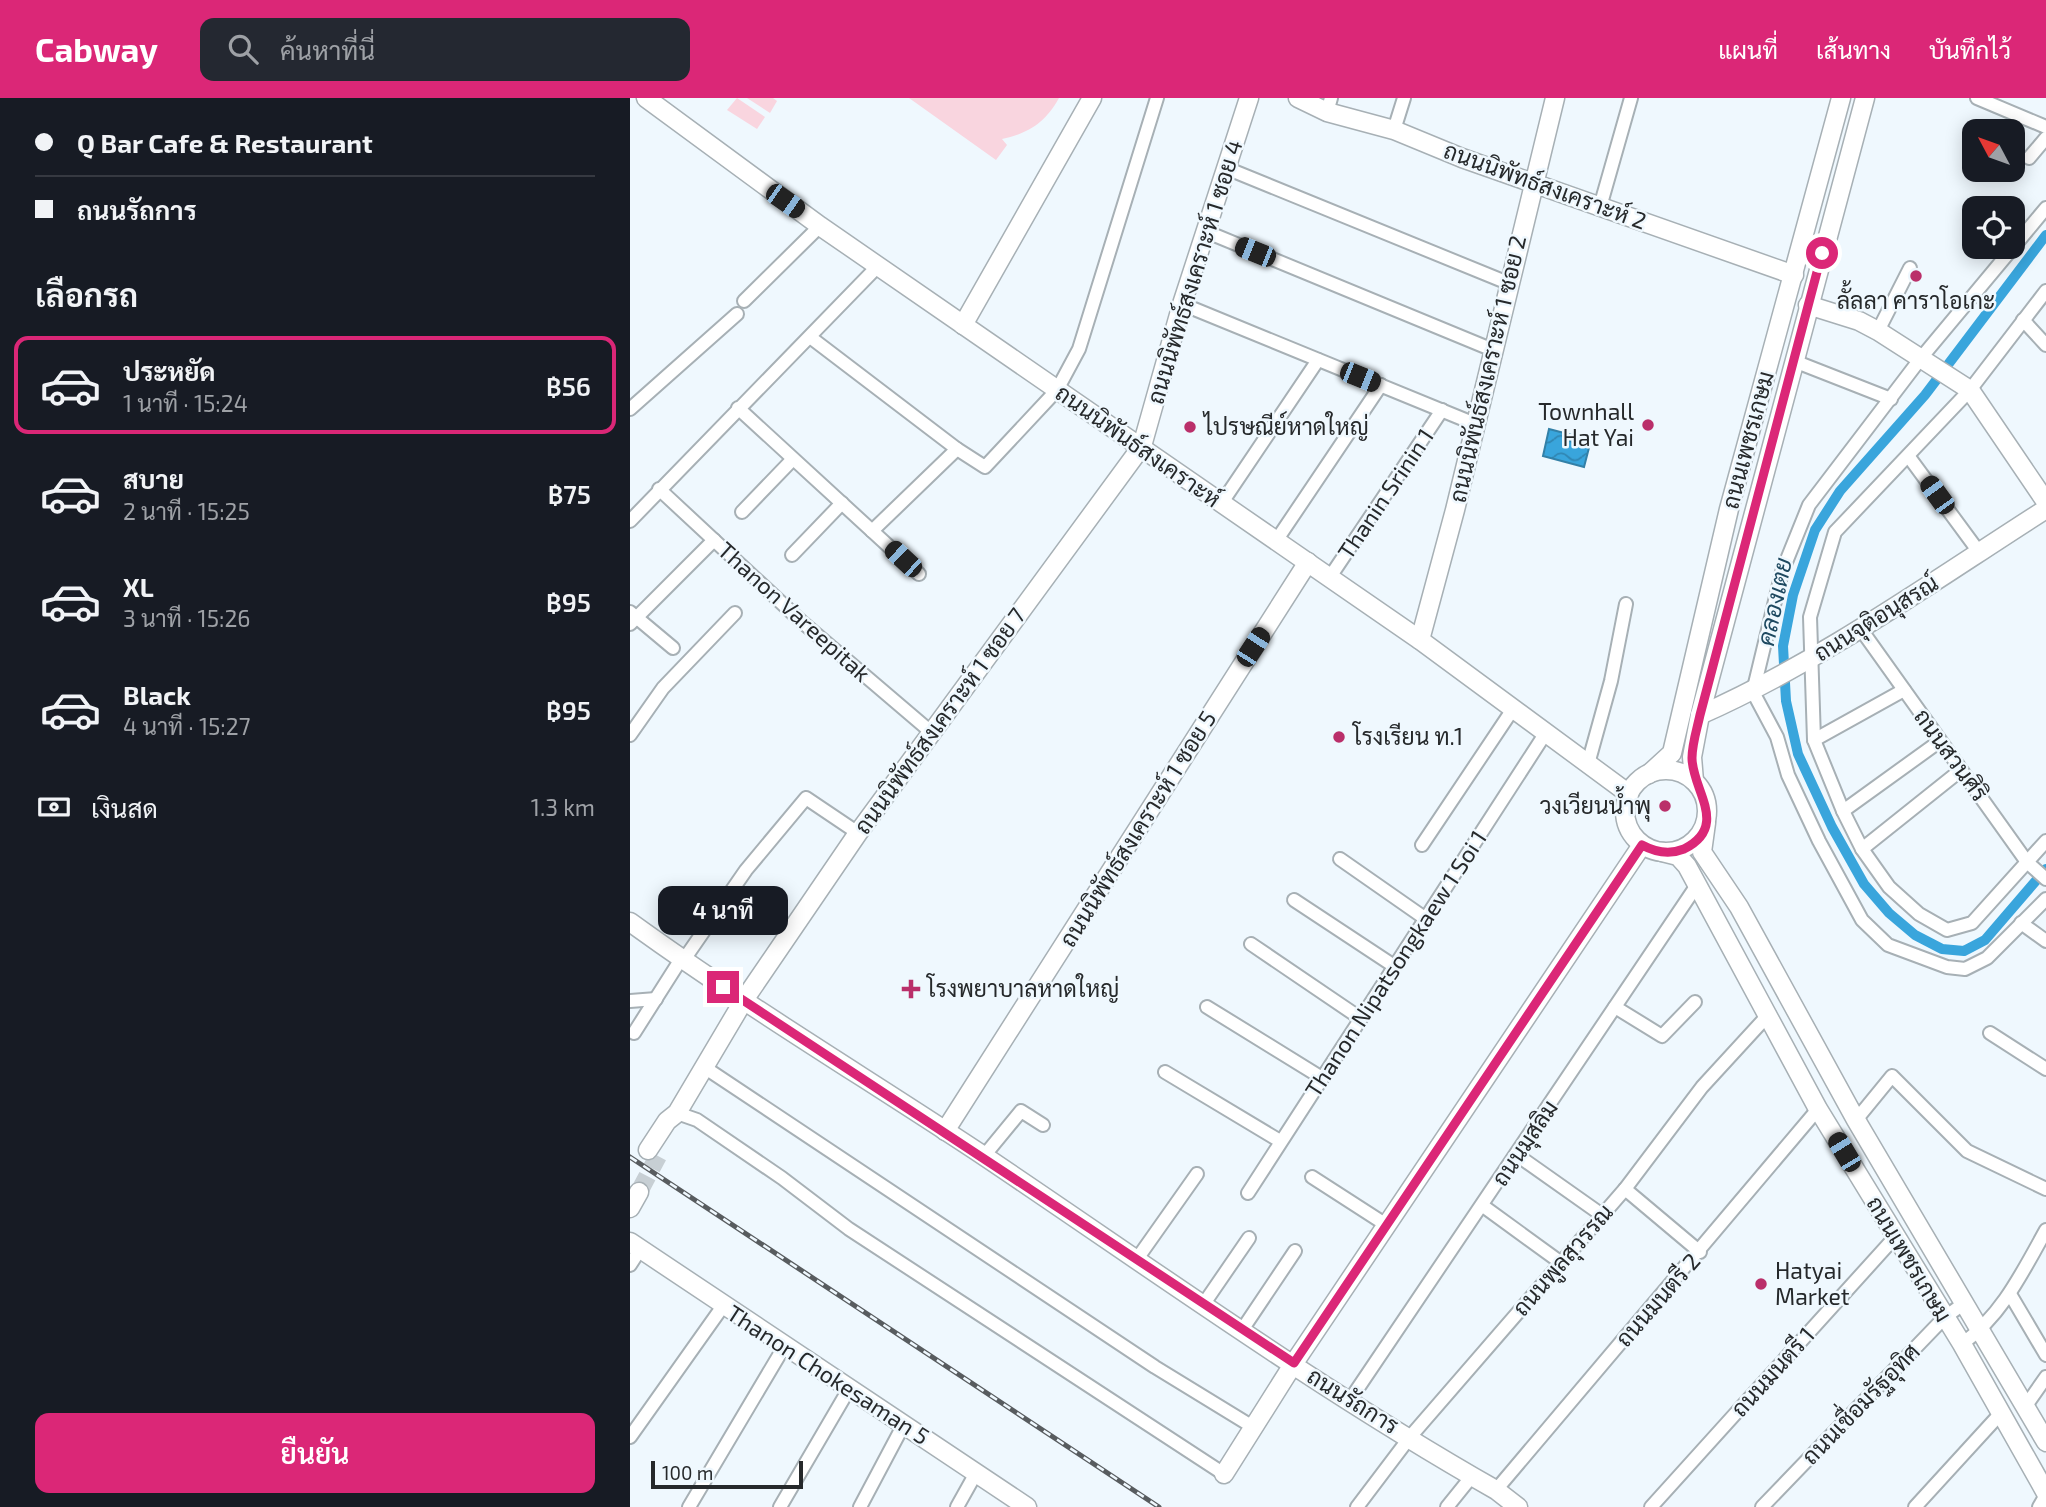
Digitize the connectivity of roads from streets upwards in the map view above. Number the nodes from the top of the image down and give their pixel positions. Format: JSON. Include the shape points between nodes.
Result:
{"nodes":[{"id":1,"x":646,"y":98,"type":"edge"},
{"id":2,"x":1092,"y":98,"type":"edge"},
{"id":3,"x":1157,"y":98,"type":"edge"},
{"id":4,"x":1248,"y":98,"type":"edge"},
{"id":5,"x":1298,"y":98,"type":"edge"},
{"id":6,"x":1404,"y":98,"type":"edge"},
{"id":7,"x":1555,"y":98,"type":"edge"},
{"id":8,"x":1631,"y":98,"type":"edge"},
{"id":9,"x":1841,"y":98,"type":"edge"},
{"id":10,"x":1865,"y":98,"type":"edge"},
{"id":11,"x":1977,"y":98,"type":"edge"},
{"id":12,"x":1329,"y":105,"type":"edge"},
{"id":13,"x":1835,"y":117,"type":"junction"},
{"id":14,"x":1857,"y":124,"type":"junction"},
{"id":15,"x":2046,"y":127,"type":"edge"},
{"id":16,"x":1394,"y":130,"type":"junction"},
{"id":17,"x":2046,"y":138,"type":"edge"},
{"id":18,"x":2029,"y":158,"type":"dead end"},
{"id":19,"x":1226,"y":168,"type":"junction"},
{"id":20,"x":1533,"y":182,"type":"junction"},
{"id":21,"x":1600,"y":207,"type":"junction"},
{"id":22,"x":2046,"y":208,"type":"edge"},
{"id":23,"x":820,"y":226,"type":"junction"},
{"id":24,"x":1207,"y":232,"type":"junction"},
{"id":25,"x":878,"y":266,"type":"junction"},
{"id":26,"x":1910,"y":268,"type":"dead end"},
{"id":27,"x":1794,"y":275,"type":"junction"},
{"id":28,"x":1508,"y":283,"type":"junction"},
{"id":29,"x":2046,"y":291,"type":"edge"},
{"id":30,"x":744,"y":301,"type":"dead end"},
{"id":31,"x":1182,"y":304,"type":"junction"},
{"id":32,"x":1808,"y":305,"type":"junction"},
{"id":33,"x":737,"y":314,"type":"dead end"},
{"id":34,"x":2022,"y":320,"type":"junction"},
{"id":35,"x":963,"y":325,"type":"junction"},
{"id":36,"x":1878,"y":331,"type":"junction"},
{"id":37,"x":810,"y":337,"type":"junction"},
{"id":38,"x":2046,"y":345,"type":"edge"},
{"id":39,"x":1493,"y":350,"type":"junction"},
{"id":40,"x":1921,"y":358,"type":"junction"},
{"id":41,"x":1318,"y":360,"type":"junction"},
{"id":42,"x":1794,"y":361,"type":"junction"},
{"id":43,"x":1381,"y":385,"type":"junction"},
{"id":44,"x":1057,"y":390,"type":"junction"},
{"id":45,"x":1970,"y":390,"type":"junction"},
{"id":46,"x":1891,"y":399,"type":"junction"},
{"id":47,"x":738,"y":408,"type":"junction"},
{"id":48,"x":630,"y":409,"type":"edge"},
{"id":49,"x":1443,"y":410,"type":"junction"},
{"id":50,"x":1475,"y":424,"type":"junction"},
{"id":51,"x":1142,"y":446,"type":"junction"},
{"id":52,"x":957,"y":449,"type":"junction"},
{"id":53,"x":1909,"y":457,"type":"junction"},
{"id":54,"x":793,"y":459,"type":"junction"},
{"id":55,"x":659,"y":489,"type":"junction"},
{"id":56,"x":2046,"y":502,"type":"edge"},
{"id":57,"x":842,"y":503,"type":"junction"},
{"id":58,"x":1221,"y":504,"type":"junction"},
{"id":59,"x":1730,"y":509,"type":"junction"},
{"id":60,"x":2046,"y":509,"type":"edge"},
{"id":61,"x":742,"y":512,"type":"dead end"},
{"id":62,"x":1753,"y":515,"type":"junction"},
{"id":63,"x":630,"y":521,"type":"edge"},
{"id":64,"x":872,"y":531,"type":"junction"},
{"id":65,"x":714,"y":541,"type":"junction"},
{"id":66,"x":1276,"y":541,"type":"junction"},
{"id":67,"x":1979,"y":552,"type":"junction"},
{"id":68,"x":792,"y":555,"type":"dead end"},
{"id":69,"x":1308,"y":562,"type":"junction"},
{"id":70,"x":919,"y":573,"type":"dead end"},
{"id":71,"x":1330,"y":577,"type":"junction"},
{"id":72,"x":1626,"y":604,"type":"dead end"},
{"id":73,"x":735,"y":613,"type":"dead end"},
{"id":74,"x":632,"y":618,"type":"edge"},
{"id":75,"x":1860,"y":628,"type":"junction"},
{"id":76,"x":1420,"y":640,"type":"junction"},
{"id":77,"x":673,"y":648,"type":"dead end"},
{"id":78,"x":1810,"y":660,"type":"junction"},
{"id":79,"x":1904,"y":691,"type":"junction"},
{"id":80,"x":1753,"y":692,"type":"junction"},
{"id":81,"x":1513,"y":709,"type":"junction"},
{"id":82,"x":1700,"y":715,"type":"junction"},
{"id":83,"x":931,"y":732,"type":"junction"},
{"id":84,"x":630,"y":734,"type":"edge"},
{"id":85,"x":1545,"y":734,"type":"junction"},
{"id":86,"x":1814,"y":740,"type":"junction"},
{"id":87,"x":1940,"y":741,"type":"junction"},
{"id":88,"x":1588,"y":764,"type":"junction"},
{"id":89,"x":1961,"y":769,"type":"junction"},
{"id":90,"x":1649,"y":774,"type":"junction"},
{"id":91,"x":1694,"y":781,"type":"junction"},
{"id":92,"x":1629,"y":794,"type":"junction"},
{"id":93,"x":1843,"y":811,"type":"junction"},
{"id":94,"x":1706,"y":823,"type":"junction"},
{"id":95,"x":858,"y":833,"type":"junction"},
{"id":96,"x":2046,"y":841,"type":"edge"},
{"id":97,"x":1422,"y":845,"type":"dead end"},
{"id":98,"x":1642,"y":845,"type":"junction"},
{"id":99,"x":1862,"y":849,"type":"junction"},
{"id":100,"x":1662,"y":852,"type":"junction"},
{"id":101,"x":1340,"y":859,"type":"dead end"},
{"id":102,"x":2028,"y":863,"type":"junction"},
{"id":103,"x":2046,"y":878,"type":"edge"},
{"id":104,"x":1698,"y":885,"type":"junction"},
{"id":105,"x":2046,"y":899,"type":"edge"},
{"id":106,"x":1294,"y":900,"type":"dead end"},
{"id":107,"x":1426,"y":919,"type":"junction"},
{"id":108,"x":630,"y":922,"type":"edge"},
{"id":109,"x":2021,"y":923,"type":"junction"},
{"id":110,"x":2046,"y":941,"type":"edge"},
{"id":111,"x":1251,"y":944,"type":"dead end"},
{"id":112,"x":682,"y":960,"type":"junction"},
{"id":113,"x":1394,"y":966,"type":"junction"},
{"id":114,"x":656,"y":999,"type":"junction"},
{"id":115,"x":744,"y":1000,"type":"junction"},
{"id":116,"x":630,"y":1001,"type":"edge"},
{"id":117,"x":1695,"y":1002,"type":"dead end"},
{"id":118,"x":1207,"y":1007,"type":"dead end"},
{"id":119,"x":1615,"y":1007,"type":"junction"},
{"id":120,"x":1769,"y":1014,"type":"junction"},
{"id":121,"x":1360,"y":1018,"type":"junction"},
{"id":122,"x":634,"y":1033,"type":"dead end"},
{"id":123,"x":1990,"y":1033,"type":"dead end"},
{"id":124,"x":704,"y":1067,"type":"junction"},
{"id":125,"x":2046,"y":1069,"type":"edge"},
{"id":126,"x":1165,"y":1072,"type":"dead end"},
{"id":127,"x":1322,"y":1078,"type":"junction"},
{"id":128,"x":1818,"y":1109,"type":"junction"},
{"id":129,"x":677,"y":1113,"type":"junction"},
{"id":130,"x":1856,"y":1119,"type":"junction"},
{"id":131,"x":1043,"y":1125,"type":"dead end"},
{"id":132,"x":945,"y":1131,"type":"junction"},
{"id":133,"x":1280,"y":1141,"type":"junction"},
{"id":134,"x":653,"y":1153,"type":"tunnel mouth"},
{"id":135,"x":984,"y":1156,"type":"junction"},
{"id":136,"x":1517,"y":1156,"type":"junction"},
{"id":137,"x":1197,"y":1174,"type":"dead end"},
{"id":138,"x":1312,"y":1177,"type":"dead end"},
{"id":139,"x":1625,"y":1189,"type":"junction"},
{"id":140,"x":2046,"y":1189,"type":"edge"},
{"id":141,"x":1248,"y":1193,"type":"dead end"},
{"id":142,"x":1483,"y":1206,"type":"junction"},
{"id":143,"x":1602,"y":1215,"type":"junction"},
{"id":144,"x":1388,"y":1226,"type":"junction"},
{"id":145,"x":2046,"y":1230,"type":"edge"},
{"id":146,"x":1896,"y":1236,"type":"junction"},
{"id":147,"x":1249,"y":1238,"type":"dead end"},
{"id":148,"x":635,"y":1245,"type":"edge"},
{"id":149,"x":1295,"y":1251,"type":"dead end"},
{"id":150,"x":1700,"y":1252,"type":"junction"},
{"id":151,"x":1137,"y":1259,"type":"junction"},
{"id":152,"x":1560,"y":1262,"type":"junction"},
{"id":153,"x":630,"y":1265,"type":"edge"},
{"id":154,"x":2010,"y":1294,"type":"junction"},
{"id":155,"x":1963,"y":1304,"type":"junction"},
{"id":156,"x":1203,"y":1305,"type":"junction"},
{"id":157,"x":723,"y":1306,"type":"junction"},
{"id":158,"x":1944,"y":1318,"type":"junction"},
{"id":159,"x":1242,"y":1330,"type":"junction"},
{"id":160,"x":1980,"y":1331,"type":"junction"},
{"id":161,"x":1962,"y":1344,"type":"junction"},
{"id":162,"x":784,"y":1347,"type":"junction"},
{"id":163,"x":2046,"y":1355,"type":"edge"},
{"id":164,"x":1294,"y":1363,"type":"junction"},
{"id":165,"x":2046,"y":1377,"type":"edge"},
{"id":166,"x":849,"y":1389,"type":"junction"},
{"id":167,"x":1350,"y":1400,"type":"junction"},
{"id":168,"x":2025,"y":1407,"type":"junction"},
{"id":169,"x":2001,"y":1413,"type":"junction"},
{"id":170,"x":904,"y":1424,"type":"junction"},
{"id":171,"x":1253,"y":1427,"type":"junction"},
{"id":172,"x":630,"y":1437,"type":"edge"},
{"id":173,"x":1410,"y":1437,"type":"junction"},
{"id":174,"x":2046,"y":1442,"type":"edge"},
{"id":175,"x":976,"y":1473,"type":"junction"},
{"id":176,"x":1224,"y":1474,"type":"joint"},
{"id":177,"x":1472,"y":1476,"type":"junction"},
{"id":178,"x":1496,"y":1490,"type":"junction"},
{"id":179,"x":2046,"y":1494,"type":"edge"},
{"id":180,"x":689,"y":1507,"type":"edge"},
{"id":181,"x":780,"y":1507,"type":"edge"},
{"id":182,"x":860,"y":1507,"type":"edge"},
{"id":183,"x":957,"y":1507,"type":"edge"},
{"id":184,"x":1027,"y":1507,"type":"edge"},
{"id":185,"x":1357,"y":1507,"type":"edge"},
{"id":186,"x":1447,"y":1507,"type":"edge"},
{"id":187,"x":1518,"y":1507,"type":"edge"},
{"id":188,"x":1651,"y":1507,"type":"edge"},
{"id":189,"x":1762,"y":1507,"type":"edge"},
{"id":190,"x":1915,"y":1507,"type":"edge"},
{"id":191,"x":2039,"y":1507,"type":"edge"}],
"edges":[{"from":1,"to":23,"type":"street","name":"ถนนนิพันธ์สงเคราะห์"},
{"from":2,"to":35,"type":"street"},
{"from":3,"to":44,"type":"street","via":[[1079,349]]},
{"from":4,"to":19,"type":"street","name":"ถนนนิพัทธ์สงเคราะห์ 1 ซอย 4"},
{"from":5,"to":12,"type":"street","name":"ถนนนิพัทธ์สงเคราะห์ 2"},
{"from":6,"to":16,"type":"street"},
{"from":7,"to":20,"type":"street","name":"ถนนนิพันธ์สงเคราะห์ 1 ซอย 2"},
{"from":8,"to":21,"type":"street"},
{"from":9,"to":13,"type":"street","name":"ถนนเพชรเกษม"},
{"from":10,"to":14,"type":"street","name":"ถนนเพชรเกษม"},
{"from":11,"to":15,"type":"street"},
{"from":12,"to":16,"type":"street","name":"ถนนนิพัทธ์สงเคราะห์ 2"},
{"from":13,"to":14,"type":"street"},
{"from":13,"to":27,"type":"street","name":"ถนนเพชรเกษม"},
{"from":14,"to":32,"type":"street","name":"ถนนเพชรเกษม"},
{"from":16,"to":20,"type":"street","name":"ถนนนิพัทธ์สงเคราะห์ 2"},
{"from":17,"to":18,"type":"street"},
{"from":19,"to":24,"type":"street","name":"ถนนนิพัทธ์สงเคราะห์ 1 ซอย 4"},
{"from":19,"to":28,"type":"street"},
{"from":20,"to":21,"type":"street","name":"ถนนนิพัทธ์สงเคราะห์ 2"},
{"from":20,"to":28,"type":"street","name":"ถนนนิพันธ์สงเคราะห์ 1 ซอย 2"},
{"from":21,"to":27,"type":"street","name":"ถนนนิพัทธ์สงเคราะห์ 2"},
{"from":22,"to":40,"type":"street"},
{"from":23,"to":25,"type":"street","name":"ถนนนิพันธ์สงเคราะห์"},
{"from":23,"to":30,"type":"street"},
{"from":24,"to":31,"type":"street","name":"ถนนนิพัทธ์สงเคราะห์ 1 ซอย 4"},
{"from":24,"to":39,"type":"street"},
{"from":25,"to":35,"type":"street","name":"ถนนนิพันธ์สงเคราะห์"},
{"from":25,"to":37,"type":"street"},
{"from":26,"to":36,"type":"street"},
{"from":27,"to":59,"type":"street","name":"ถนนเพชรเกษม"},
{"from":28,"to":39,"type":"street","name":"ถนนนิพันธ์สงเคราะห์ 1 ซอย 2"},
{"from":29,"to":34,"type":"street"},
{"from":31,"to":41,"type":"street"},
{"from":31,"to":51,"type":"street","name":"ถนนนิพัทธ์สงเคราะห์ 1 ซอย 4"},
{"from":32,"to":36,"type":"street"},
{"from":32,"to":42,"type":"street","name":"ถนนเพชรเกษม"},
{"from":33,"to":48,"type":"street"},
{"from":34,"to":38,"type":"street"},
{"from":34,"to":45,"type":"street"},
{"from":35,"to":44,"type":"street","name":"ถนนนิพันธ์สงเคราะห์"},
{"from":36,"to":40,"type":"street"},
{"from":37,"to":47,"type":"street"},
{"from":37,"to":52,"type":"street"},
{"from":39,"to":50,"type":"street","name":"ถนนนิพันธ์สงเคราะห์ 1 ซอย 2"},
{"from":40,"to":45,"type":"street"},
{"from":40,"to":46,"type":"street"},
{"from":41,"to":43,"type":"street"},
{"from":41,"to":58,"type":"street"},
{"from":42,"to":46,"type":"street"},
{"from":42,"to":62,"type":"street","name":"ถนนเพชรเกษม"},
{"from":43,"to":49,"type":"street"},
{"from":43,"to":66,"type":"street"},
{"from":44,"to":51,"type":"street","name":"ถนนนิพันธ์สงเคราะห์"},
{"from":44,"to":52,"type":"street","via":[[985,467]]},
{"from":45,"to":53,"type":"street"},
{"from":45,"to":56,"type":"street"},
{"from":46,"to":80,"type":"street","via":[[1809,505],[1782,572]]},
{"from":47,"to":54,"type":"street"},
{"from":47,"to":55,"type":"street"},
{"from":49,"to":50,"type":"street"},
{"from":49,"to":71,"type":"street","name":"Thanin Srinin 1"},
{"from":50,"to":76,"type":"street","name":"ถนนนิพันธ์สงเคราะห์ 1 ซอย 2"},
{"from":51,"to":58,"type":"street","name":"ถนนนิพันธ์สงเคราะห์"},
{"from":51,"to":83,"type":"street","name":"ถนนนิพัทธ์สงเคราะห์ 1 ซอย 7"},
{"from":52,"to":64,"type":"street"},
{"from":53,"to":67,"type":"street"},
{"from":53,"to":78,"type":"street","via":[[1835,532],[1810,617]]},
{"from":54,"to":57,"type":"street"},
{"from":54,"to":61,"type":"street"},
{"from":55,"to":63,"type":"street"},
{"from":55,"to":65,"type":"street","name":"Thanon Vareepitak"},
{"from":57,"to":64,"type":"street"},
{"from":57,"to":68,"type":"street"},
{"from":58,"to":66,"type":"street","name":"ถนนนิพันธ์สงเคราะห์"},
{"from":59,"to":62,"type":"street"},
{"from":59,"to":90,"type":"street","name":"ถนนเพชรเกษม","via":[[1672,753]]},
{"from":60,"to":67,"type":"street","name":"ถนนจุติอนุสรณ์"},
{"from":62,"to":82,"type":"street","name":"ถนนเพชรเกษม"},
{"from":64,"to":70,"type":"street"},
{"from":65,"to":74,"type":"street"},
{"from":65,"to":83,"type":"street","name":"Thanon Vareepitak"},
{"from":66,"to":69,"type":"street","name":"ถนนนิพันธ์สงเคราะห์"},
{"from":67,"to":75,"type":"street","name":"ถนนจุติอนุสรณ์"},
{"from":69,"to":71,"type":"street","name":"ถนนนิพันธ์สงเคราะห์"},
{"from":69,"to":132,"type":"street","name":"ถนนนิพัทธ์สงเคราะห์ 1 ซอย 5"},
{"from":71,"to":76,"type":"street","name":"ถนนนิพันธ์สงเคราะห์"},
{"from":72,"to":88,"type":"street"},
{"from":73,"to":84,"type":"street","via":[[663,688]]},
{"from":74,"to":77,"type":"street"},
{"from":75,"to":78,"type":"street","name":"ถนนจุติอนุสรณ์"},
{"from":75,"to":79,"type":"street","name":"ถนนสวนศิริ"},
{"from":76,"to":81,"type":"street","name":"ถนนนิพันธ์สงเคราะห์"},
{"from":78,"to":80,"type":"street","name":"ถนนจุติอนุสรณ์"},
{"from":78,"to":86,"type":"street"},
{"from":79,"to":86,"type":"street"},
{"from":79,"to":87,"type":"street","name":"ถนนสวนศิริ"},
{"from":80,"to":82,"type":"street","name":"ถนนจุติอนุสรณ์"},
{"from":80,"to":109,"type":"street","via":[[1777,737],[1788,775],[1819,841],[1862,920],[1888,945],[1965,969],[1987,958]]},
{"from":81,"to":85,"type":"street","name":"ถนนนิพันธ์สงเคราะห์"},
{"from":81,"to":97,"type":"street"},
{"from":82,"to":91,"type":"street","name":"ถนนเพชรเกษม","via":[[1692,757]]},
{"from":83,"to":95,"type":"street","name":"ถนนนิพัทธ์สงเคราะห์ 1 ซอย 7"},
{"from":85,"to":88,"type":"street","name":"ถนนนิพันธ์สงเคราะห์"},
{"from":85,"to":107,"type":"street","name":"Thanon Nipatsongkaew 1 Soi 1"},
{"from":86,"to":93,"type":"street"},
{"from":87,"to":89,"type":"street","name":"ถนนสวนศิริ"},
{"from":87,"to":93,"type":"street"},
{"from":88,"to":92,"type":"street","name":"ถนนนิพันธ์สงเคราะห์"},
{"from":89,"to":99,"type":"street"},
{"from":89,"to":102,"type":"street","name":"ถนนสวนศิริ"},
{"from":90,"to":91,"type":"street","via":[[1673,771]]},
{"from":90,"to":92,"type":"street"},
{"from":91,"to":94,"type":"street","via":[[1706,800]]},
{"from":92,"to":98,"type":"street","via":[[1628,825]]},
{"from":93,"to":99,"type":"street"},
{"from":94,"to":100,"type":"street","via":[[1689,845]]},
{"from":94,"to":130,"type":"street","name":"ถนนเพชรเกษม","via":[[1702,852],[1739,907]]},
{"from":95,"to":112,"type":"street","via":[[806,798],[746,870]]},
{"from":95,"to":115,"type":"street","name":"ถนนนิพัทธ์สงเคราะห์ 1 ซอย 7"},
{"from":96,"to":102,"type":"street"},
{"from":98,"to":100,"type":"street"},
{"from":98,"to":144,"type":"street"},
{"from":99,"to":102,"type":"street","via":[[1889,887],[1919,914],[1947,930],[1972,923]]},
{"from":100,"to":104,"type":"street","name":"ถนนเพชรเกษม","via":[[1678,856]]},
{"from":101,"to":107,"type":"street"},
{"from":102,"to":103,"type":"street","name":"ถนนสวนศิริ"},
{"from":104,"to":119,"type":"street","name":"ถนนมุสลิม"},
{"from":104,"to":120,"type":"street","name":"ถนนเพชรเกษม"},
{"from":105,"to":109,"type":"street"},
{"from":106,"to":113,"type":"street"},
{"from":107,"to":113,"type":"street","name":"Thanon Nipatsongkaew 1 Soi 1"},
{"from":108,"to":112,"type":"street","name":"ถนนรัถการ"},
{"from":109,"to":110,"type":"street"},
{"from":111,"to":121,"type":"street"},
{"from":112,"to":114,"type":"street"},
{"from":112,"to":115,"type":"street","name":"ถนนรัถการ"},
{"from":113,"to":121,"type":"street","name":"Thanon Nipatsongkaew 1 Soi 1"},
{"from":114,"to":116,"type":"street"},
{"from":114,"to":122,"type":"street"},
{"from":115,"to":124,"type":"street","name":"ถนนนิพัทธ์สงเคราะห์ 1 ซอย 7"},
{"from":115,"to":132,"type":"street","name":"ถนนรัถการ"},
{"from":117,"to":119,"type":"street","via":[[1662,1035]]},
{"from":118,"to":127,"type":"street"},
{"from":119,"to":136,"type":"street","name":"ถนนมุสลิม"},
{"from":120,"to":128,"type":"street","name":"ถนนเพชรเกษม"},
{"from":120,"to":139,"type":"street","name":"ถนนพูลสุวรรณ","via":[[1702,1087]]},
{"from":121,"to":127,"type":"street","name":"Thanon Nipatsongkaew 1 Soi 1"},
{"from":123,"to":125,"type":"street"},
{"from":124,"to":129,"type":"street","name":"ถนนนิพัทธ์สงเคราะห์ 1 ซอย 7"},
{"from":124,"to":171,"type":"street","via":[[1155,1367]]},
{"from":126,"to":133,"type":"street"},
{"from":127,"to":133,"type":"street","name":"Thanon Nipatsongkaew 1 Soi 1"},
{"from":128,"to":146,"type":"street","name":"ถนนเพชรเกษม"},
{"from":128,"to":150,"type":"street","name":"ถนนมนตรี 2"},
{"from":129,"to":134,"type":"street","name":"ถนนนิพัทธ์สงเคราะห์ 1 ซอย 7","via":[[675,1126]]},
{"from":129,"to":176,"type":"street","via":[[708,1128],[849,1229]]},
{"from":130,"to":140,"type":"street","via":[[1892,1076],[1967,1151]]},
{"from":130,"to":155,"type":"street","name":"ถนนเพชรเกษม"},
{"from":131,"to":135,"type":"street","via":[[1021,1111]]},
{"from":132,"to":135,"type":"street","name":"ถนนรัถการ"},
{"from":133,"to":141,"type":"street","name":"Thanon Nipatsongkaew 1 Soi 1"},
{"from":135,"to":151,"type":"street","name":"ถนนรัถการ"},
{"from":136,"to":142,"type":"street","name":"ถนนมุสลิม"},
{"from":136,"to":143,"type":"street"},
{"from":137,"to":151,"type":"street"},
{"from":138,"to":144,"type":"street"},
{"from":139,"to":143,"type":"street","name":"ถนนพูลสุวรรณ"},
{"from":139,"to":150,"type":"street"},
{"from":142,"to":152,"type":"street"},
{"from":142,"to":167,"type":"street","name":"ถนนมุสลิม"},
{"from":143,"to":152,"type":"street","name":"ถนนพูลสุวรรณ"},
{"from":144,"to":164,"type":"street"},
{"from":145,"to":154,"type":"street"},
{"from":146,"to":158,"type":"street","name":"ถนนเพชรเกษม"},
{"from":146,"to":188,"type":"street","name":"ถนนมนตรี 1"},
{"from":147,"to":156,"type":"street"},
{"from":148,"to":153,"type":"street"},
{"from":148,"to":157,"type":"street","name":"Thanon Chokesaman 5"},
{"from":149,"to":159,"type":"street"},
{"from":150,"to":178,"type":"street","name":"ถนนมนตรี 2"},
{"from":151,"to":156,"type":"street","name":"ถนนรัถการ"},
{"from":152,"to":173,"type":"street","name":"ถนนพูลสุวรรณ"},
{"from":154,"to":160,"type":"street"},
{"from":154,"to":163,"type":"street"},
{"from":155,"to":158,"type":"street","name":"ถนนเชื่อมรัฐอุทิศ"},
{"from":155,"to":160,"type":"street","name":"ถนนเพชรเกษม"},
{"from":156,"to":159,"type":"street","name":"ถนนรัถการ"},
{"from":157,"to":162,"type":"street","name":"Thanon Chokesaman 5"},
{"from":157,"to":172,"type":"street"},
{"from":158,"to":161,"type":"street","name":"ถนนเพชรเกษม"},
{"from":158,"to":189,"type":"street","name":"ถนนเชื่อมรัฐอุทิศ"},
{"from":159,"to":164,"type":"street","name":"ถนนรัถการ"},
{"from":160,"to":161,"type":"street"},
{"from":160,"to":168,"type":"street","name":"ถนนเพชรเกษม"},
{"from":161,"to":169,"type":"street","name":"ถนนเพชรเกษม"},
{"from":162,"to":166,"type":"street","name":"Thanon Chokesaman 5"},
{"from":162,"to":180,"type":"street"},
{"from":164,"to":167,"type":"street","name":"ถนนรัถการ"},
{"from":164,"to":171,"type":"street"},
{"from":165,"to":168,"type":"street"},
{"from":166,"to":170,"type":"street","name":"Thanon Chokesaman 5"},
{"from":166,"to":181,"type":"street"},
{"from":167,"to":173,"type":"street","name":"ถนนรัถการ"},
{"from":168,"to":174,"type":"street","name":"ถนนเพชรเกษม"},
{"from":169,"to":179,"type":"street","name":"ถนนเพชรเกษม"},
{"from":169,"to":190,"type":"street"},
{"from":170,"to":175,"type":"street","name":"Thanon Chokesaman 5"},
{"from":170,"to":182,"type":"street"},
{"from":171,"to":176,"type":"street"},
{"from":173,"to":177,"type":"street","name":"ถนนรัถการ"},
{"from":173,"to":185,"type":"street","name":"ถนนพูลสุวรรณ"},
{"from":175,"to":183,"type":"street"},
{"from":175,"to":184,"type":"street","name":"Thanon Chokesaman 5"},
{"from":177,"to":178,"type":"street","name":"ถนนรัถการ"},
{"from":177,"to":186,"type":"street"},
{"from":178,"to":187,"type":"street","name":"ถนนรัถการ"},
{"from":179,"to":191,"type":"street"}]}
